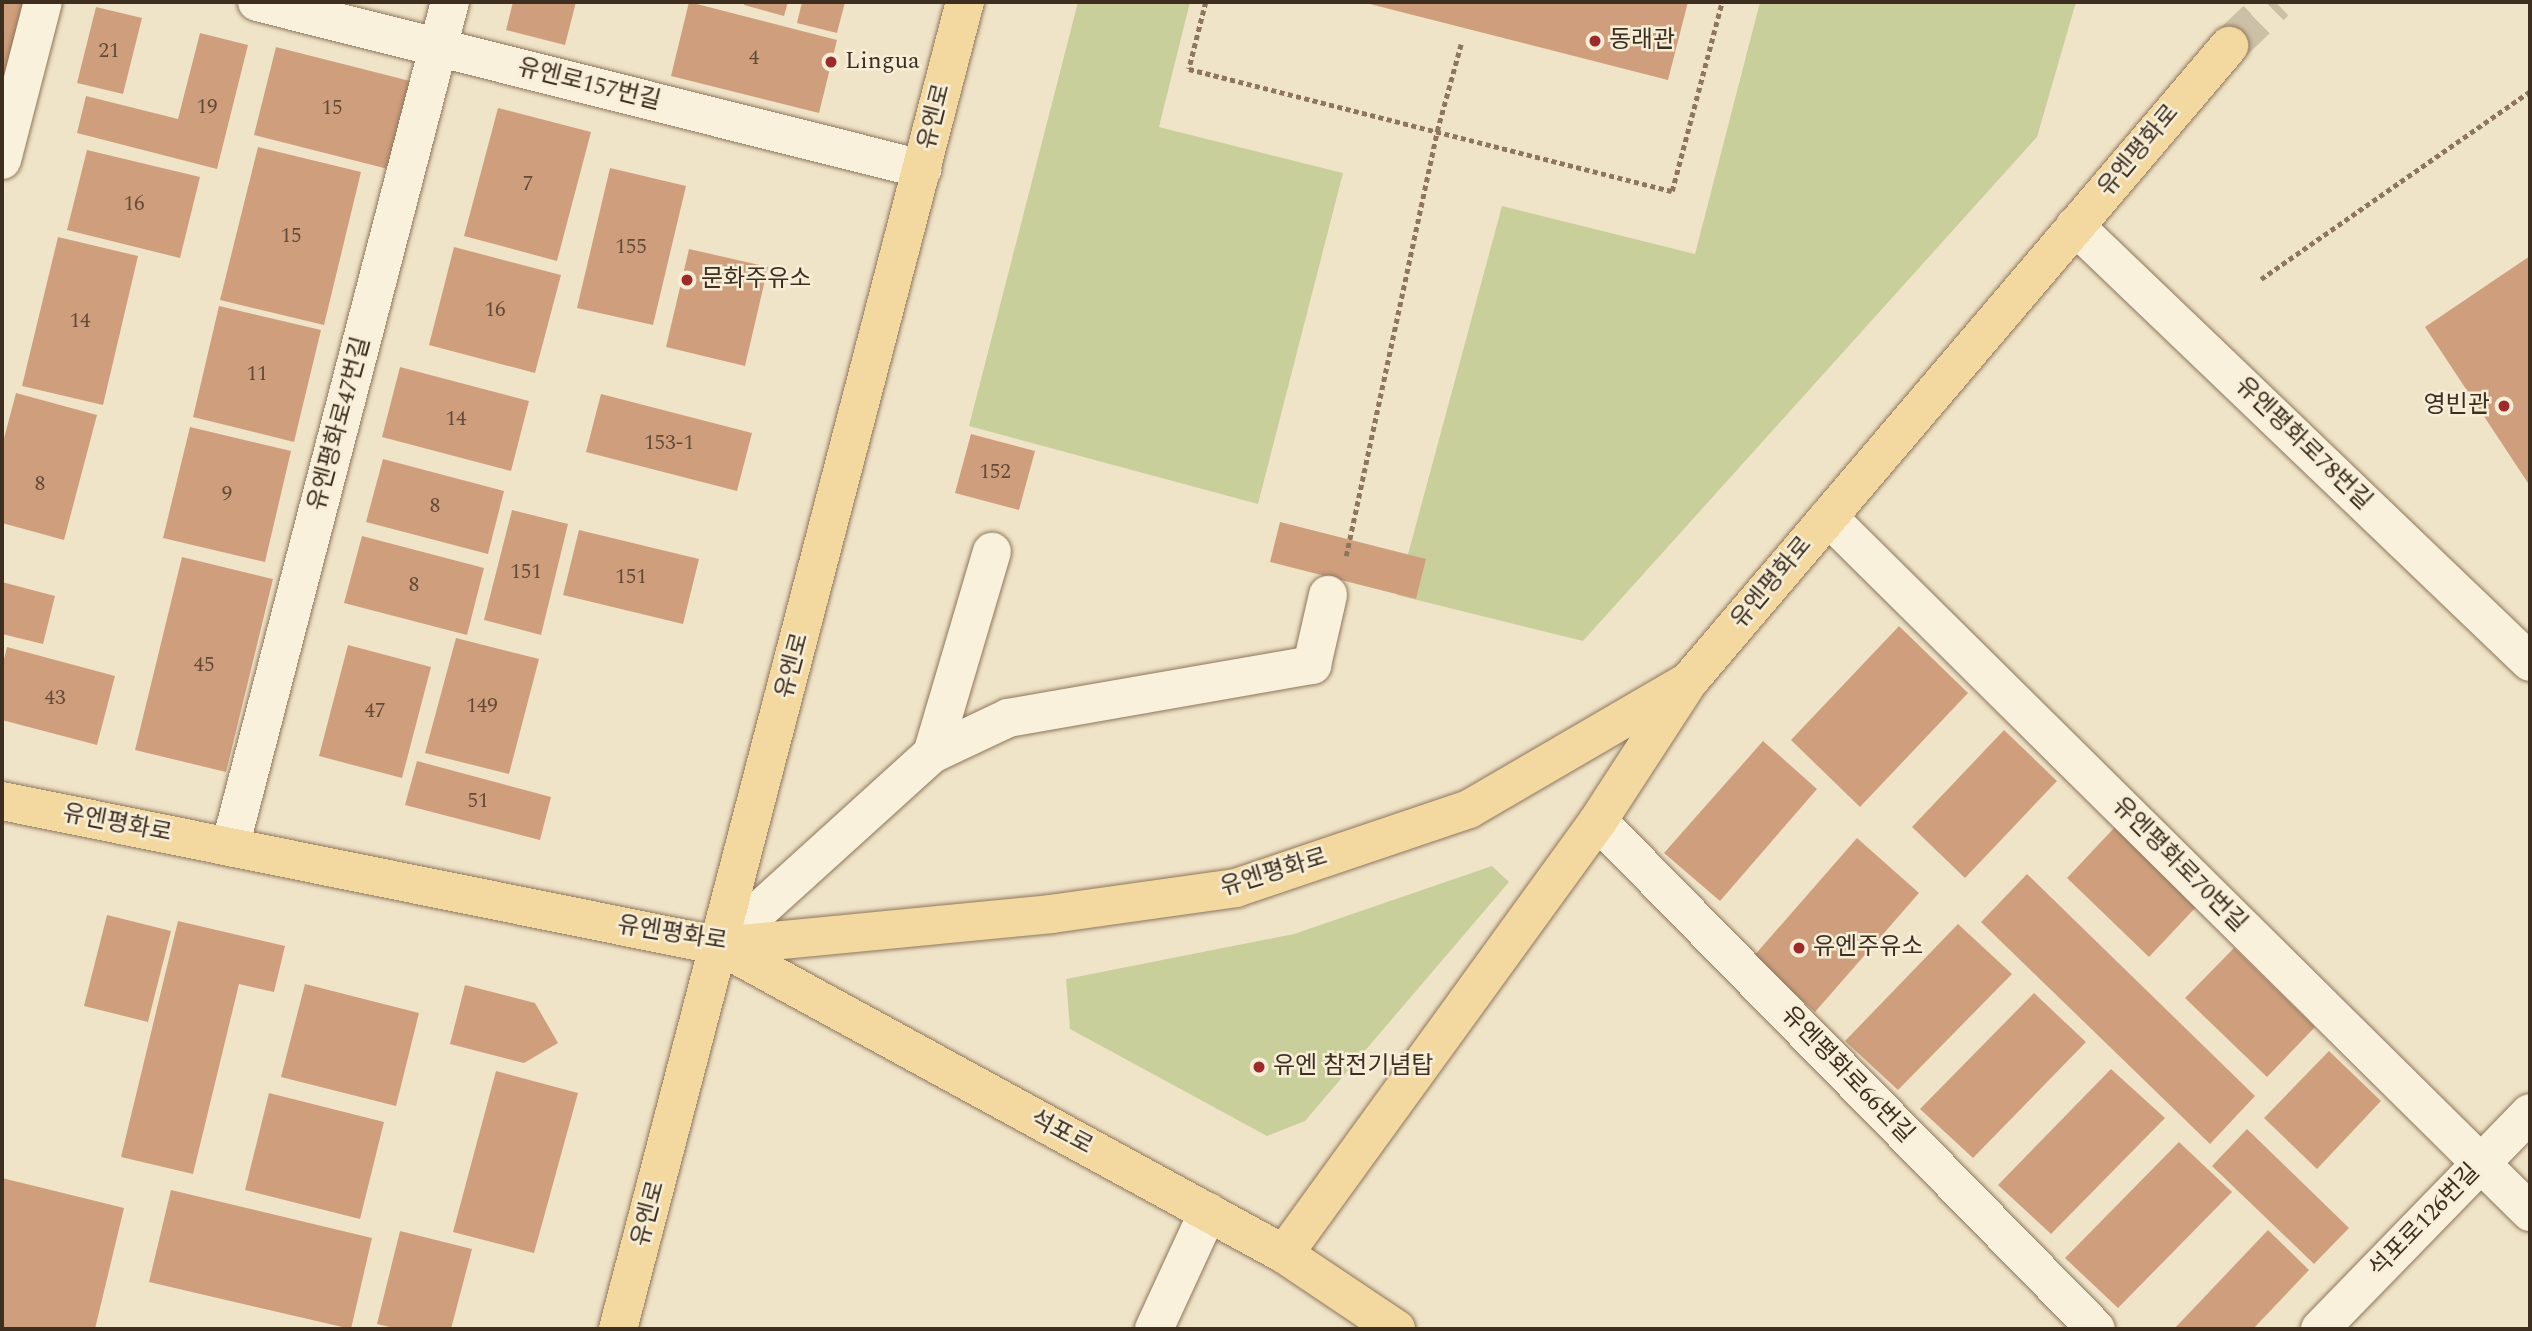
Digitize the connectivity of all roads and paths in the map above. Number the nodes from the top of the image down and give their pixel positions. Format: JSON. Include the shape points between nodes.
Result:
{"nodes":[{"id":1,"x":43,"y":2,"type":"edge"},
{"id":2,"x":257,"y":2,"type":"edge"},
{"id":3,"x":450,"y":2,"type":"edge"},
{"id":4,"x":965,"y":2,"type":"edge"},
{"id":5,"x":1206,"y":2,"type":"edge"},
{"id":6,"x":1722,"y":2,"type":"edge"},
{"id":7,"x":1461,"y":44,"type":"dead end"},
{"id":8,"x":2229,"y":46,"type":"tunnel mouth"},
{"id":9,"x":438,"y":47,"type":"junction"},
{"id":10,"x":2530,"y":91,"type":"edge"},
{"id":11,"x":1437,"y":131,"type":"junction"},
{"id":12,"x":2,"y":160,"type":"edge"},
{"id":13,"x":922,"y":169,"type":"junction"},
{"id":14,"x":2075,"y":226,"type":"junction"},
{"id":15,"x":2261,"y":279,"type":"dead end"},
{"id":16,"x":1828,"y":517,"type":"junction"},
{"id":17,"x":992,"y":552,"type":"dead end"},
{"id":18,"x":1336,"y":581,"type":"joint"},
{"id":19,"x":2530,"y":662,"type":"edge"},
{"id":20,"x":1689,"y":681,"type":"junction"},
{"id":21,"x":932,"y":754,"type":"junction"},
{"id":22,"x":2,"y":801,"type":"edge"},
{"id":23,"x":1598,"y":821,"type":"junction"},
{"id":24,"x":230,"y":847,"type":"junction"},
{"id":25,"x":720,"y":946,"type":"junction"},
{"id":26,"x":2530,"y":1112,"type":"edge"},
{"id":27,"x":2481,"y":1164,"type":"junction"},
{"id":28,"x":1208,"y":1212,"type":"junction"},
{"id":29,"x":2530,"y":1212,"type":"edge"},
{"id":30,"x":1284,"y":1254,"type":"junction"},
{"id":31,"x":618,"y":1329,"type":"edge"},
{"id":32,"x":1154,"y":1329,"type":"edge"},
{"id":33,"x":1396,"y":1329,"type":"edge"},
{"id":34,"x":2096,"y":1329,"type":"edge"},
{"id":35,"x":2320,"y":1329,"type":"edge"}],
"edges":[{"from":1,"to":12,"type":"street"},
{"from":2,"to":9,"type":"street","name":"유엔로157번길"},
{"from":3,"to":9,"type":"street","name":"유엔평화로47번길"},
{"from":4,"to":13,"type":"main road","name":"유엔로"},
{"from":5,"to":11,"type":"path","via":[[1189,69]]},
{"from":6,"to":11,"type":"path","via":[[1672,191]]},
{"from":7,"to":11,"type":"path"},
{"from":8,"to":14,"type":"main road","name":"유엔평화로"},
{"from":9,"to":13,"type":"street","name":"유엔로157번길"},
{"from":9,"to":24,"type":"street","name":"유엔평화로47번길"},
{"from":10,"to":15,"type":"path"},
{"from":11,"to":18,"type":"path"},
{"from":13,"to":25,"type":"main road","name":"유엔로"},
{"from":14,"to":16,"type":"main road","name":"유엔평화로"},
{"from":14,"to":19,"type":"street","name":"유엔평화로78번길"},
{"from":16,"to":20,"type":"main road","name":"유엔평화로"},
{"from":16,"to":27,"type":"street","name":"유엔평화로70번길"},
{"from":17,"to":21,"type":"street"},
{"from":18,"to":21,"type":"street","via":[[1312,665],[1007,718]]},
{"from":20,"to":23,"type":"main road"},
{"from":20,"to":25,"type":"main road","name":"유엔평화로","via":[[1469,809],[1236,888],[1051,914]]},
{"from":21,"to":25,"type":"street"},
{"from":22,"to":24,"type":"main road","name":"유엔평화로"},
{"from":23,"to":30,"type":"main road"},
{"from":23,"to":34,"type":"street","name":"유엔평화로66번길"},
{"from":24,"to":25,"type":"main road","name":"유엔평화로"},
{"from":25,"to":28,"type":"main road","name":"석포로"},
{"from":25,"to":31,"type":"main road","name":"유엔로"},
{"from":26,"to":27,"type":"street","name":"석포로126번길"},
{"from":27,"to":29,"type":"street","name":"유엔평화로70번길"},
{"from":27,"to":35,"type":"street","name":"석포로126번길"},
{"from":28,"to":30,"type":"main road","name":"석포로"},
{"from":28,"to":32,"type":"street"},
{"from":30,"to":33,"type":"main road","name":"석포로"}]}
